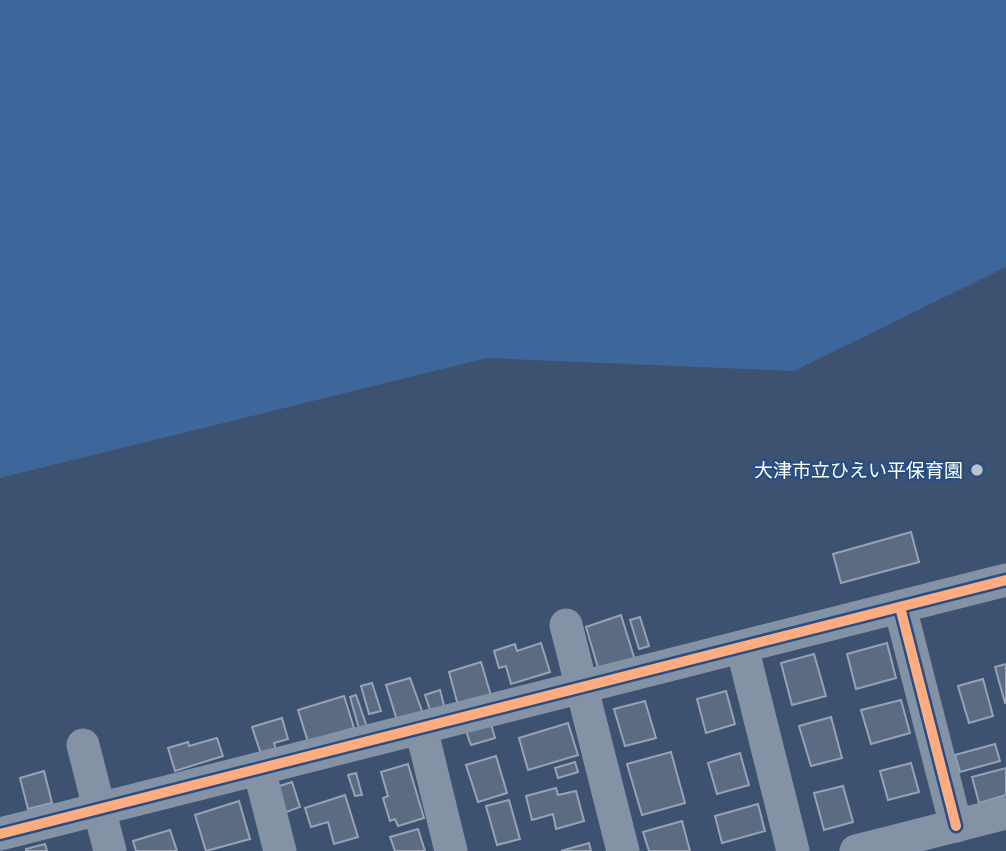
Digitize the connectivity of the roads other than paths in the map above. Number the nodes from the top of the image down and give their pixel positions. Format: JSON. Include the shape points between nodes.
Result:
{"nodes":[{"id":1,"x":1006,"y":580,"type":"edge"},
{"id":2,"x":900,"y":607,"type":"junction"},
{"id":3,"x":566,"y":625,"type":"dead end"},
{"id":4,"x":742,"y":647,"type":"junction"},
{"id":5,"x":581,"y":687,"type":"junction"},
{"id":6,"x":421,"y":728,"type":"junction"},
{"id":7,"x":83,"y":745,"type":"dead end"},
{"id":8,"x":259,"y":769,"type":"junction"},
{"id":9,"x":100,"y":809,"type":"junction"},
{"id":10,"x":1006,"y":813,"type":"edge"},
{"id":11,"x":956,"y":826,"type":"junction"},
{"id":12,"x":0,"y":834,"type":"edge"},
{"id":13,"x":110,"y":851,"type":"edge"},
{"id":14,"x":280,"y":851,"type":"edge"},
{"id":15,"x":451,"y":851,"type":"edge"},
{"id":16,"x":623,"y":851,"type":"edge"},
{"id":17,"x":793,"y":851,"type":"edge"},
{"id":18,"x":856,"y":851,"type":"edge"}],
"edges":[{"from":1,"to":2,"type":"street"},
{"from":2,"to":4,"type":"street"},
{"from":2,"to":11,"type":"street"},
{"from":3,"to":5,"type":"street"},
{"from":4,"to":5,"type":"street"},
{"from":4,"to":17,"type":"street"},
{"from":5,"to":6,"type":"street"},
{"from":5,"to":16,"type":"street"},
{"from":6,"to":8,"type":"street"},
{"from":6,"to":15,"type":"street"},
{"from":7,"to":9,"type":"street"},
{"from":8,"to":9,"type":"street"},
{"from":8,"to":14,"type":"street"},
{"from":9,"to":12,"type":"street"},
{"from":9,"to":13,"type":"street"},
{"from":10,"to":11,"type":"street"},
{"from":11,"to":18,"type":"street"}]}
